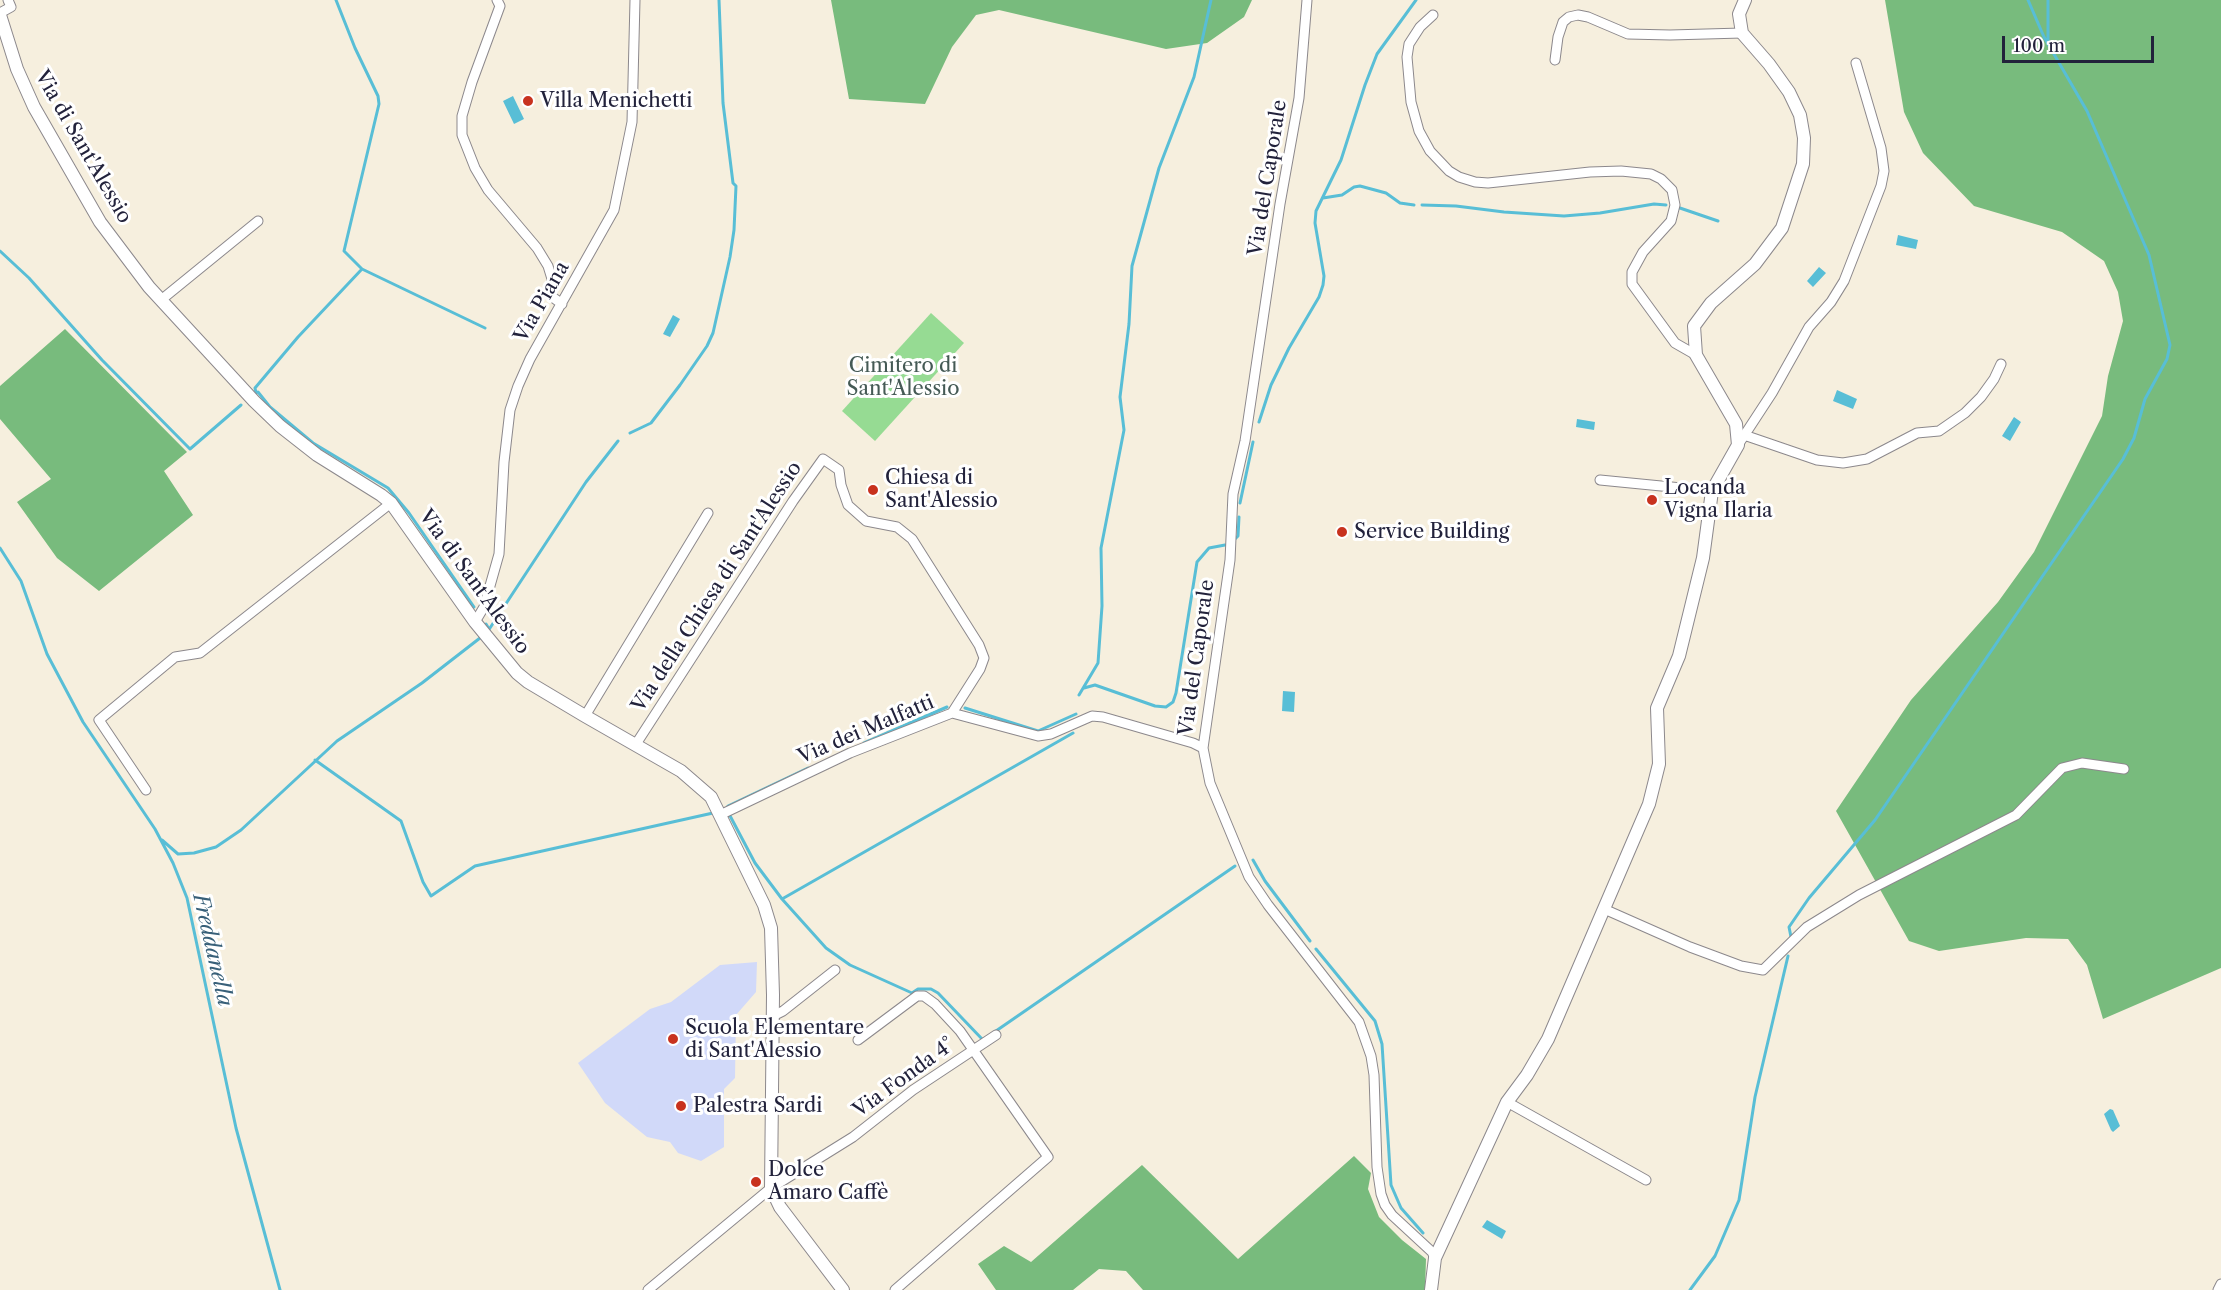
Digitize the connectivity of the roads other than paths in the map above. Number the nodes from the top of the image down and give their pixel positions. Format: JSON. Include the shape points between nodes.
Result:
{"nodes":[{"id":1,"x":8,"y":0,"type":"edge"},
{"id":2,"x":497,"y":0,"type":"edge"},
{"id":3,"x":635,"y":0,"type":"edge"},
{"id":4,"x":1307,"y":0,"type":"edge"},
{"id":5,"x":1745,"y":0,"type":"edge"},
{"id":6,"x":0,"y":14,"type":"edge"},
{"id":7,"x":1433,"y":15,"type":"dead end"},
{"id":8,"x":1742,"y":33,"type":"junction"},
{"id":9,"x":1556,"y":60,"type":"dead end"},
{"id":10,"x":1856,"y":63,"type":"dead end"},
{"id":11,"x":258,"y":221,"type":"dead end"},
{"id":12,"x":161,"y":300,"type":"junction"},
{"id":13,"x":562,"y":304,"type":"junction"},
{"id":14,"x":1696,"y":355,"type":"junction"},
{"id":15,"x":2001,"y":364,"type":"dead end"},
{"id":16,"x":1741,"y":440,"type":"junction"},
{"id":17,"x":1600,"y":480,"type":"dead end"},
{"id":18,"x":1712,"y":491,"type":"junction"},
{"id":19,"x":391,"y":503,"type":"junction"},
{"id":20,"x":708,"y":513,"type":"dead end"},
{"id":21,"x":475,"y":622,"type":"junction"},
{"id":22,"x":952,"y":713,"type":"junction"},
{"id":23,"x":585,"y":716,"type":"junction"},
{"id":24,"x":636,"y":744,"type":"junction"},
{"id":25,"x":1203,"y":748,"type":"junction"},
{"id":26,"x":2124,"y":769,"type":"dead end"},
{"id":27,"x":146,"y":790,"type":"dead end"},
{"id":28,"x":723,"y":811,"type":"junction"},
{"id":29,"x":1604,"y":909,"type":"junction"},
{"id":30,"x":835,"y":970,"type":"dead end"},
{"id":31,"x":773,"y":1016,"type":"junction"},
{"id":32,"x":996,"y":1035,"type":"dead end"},
{"id":33,"x":858,"y":1040,"type":"dead end"},
{"id":34,"x":973,"y":1051,"type":"junction"},
{"id":35,"x":1507,"y":1102,"type":"junction"},
{"id":36,"x":1646,"y":1180,"type":"dead end"},
{"id":37,"x":771,"y":1188,"type":"junction"},
{"id":38,"x":1435,"y":1258,"type":"junction"},
{"id":39,"x":2221,"y":1284,"type":"edge"},
{"id":40,"x":648,"y":1290,"type":"edge"},
{"id":41,"x":843,"y":1290,"type":"edge"},
{"id":42,"x":895,"y":1290,"type":"edge"},
{"id":43,"x":1431,"y":1290,"type":"edge"},
{"id":44,"x":2218,"y":1290,"type":"edge"}],
"edges":[{"from":1,"to":6,"type":"street","via":[[11,7]]},
{"from":2,"to":13,"type":"street","via":[[500,6],[462,116],[462,135],[488,190],[548,266],[551,296]]},
{"from":3,"to":13,"type":"street","name":"Via Piana","via":[[632,122],[614,210]]},
{"from":4,"to":25,"type":"street","name":"Via del Caporale","via":[[1299,98],[1245,441],[1233,494],[1230,560]]},
{"from":5,"to":8,"type":"street","via":[[1739,14]]},
{"from":6,"to":12,"type":"street","name":"Via di Sant'Alessio","via":[[34,107],[100,222]]},
{"from":7,"to":14,"type":"street","via":[[1409,44],[1407,57],[1411,102],[1430,151],[1449,171],[1475,182],[1611,171],[1651,174],[1661,179],[1672,190],[1675,205],[1671,221],[1643,252],[1632,272],[1632,284],[1675,343]]},
{"from":8,"to":9,"type":"street","via":[[1628,34],[1578,15],[1563,22]]},
{"from":8,"to":14,"type":"street","via":[[1790,92],[1800,115],[1803,164],[1782,228],[1755,264],[1711,303],[1694,326]]},
{"from":10,"to":16,"type":"street","via":[[1881,148],[1881,186],[1844,281],[1832,302],[1809,327]]},
{"from":11,"to":12,"type":"street"},
{"from":12,"to":19,"type":"street","name":"Via di Sant'Alessio","via":[[280,426]]},
{"from":13,"to":21,"type":"street","name":"Via Piana","via":[[530,359],[510,410],[499,554],[484,607]]},
{"from":14,"to":16,"type":"street","via":[[1736,424]]},
{"from":15,"to":16,"type":"street","via":[[1981,397],[1965,413],[1939,431],[1917,433],[1867,459],[1843,463],[1817,460]]},
{"from":16,"to":18,"type":"street"},
{"from":17,"to":18,"type":"street"},
{"from":18,"to":29,"type":"street","via":[[1702,558],[1678,656],[1657,708],[1659,764],[1653,793]]},
{"from":19,"to":21,"type":"street","name":"Via di Sant'Alessio"},
{"from":19,"to":27,"type":"street","via":[[200,653],[175,657],[99,720]]},
{"from":20,"to":23,"type":"street"},
{"from":21,"to":23,"type":"street","name":"Via di Sant'Alessio","via":[[517,673]]},
{"from":22,"to":24,"type":"street","name":"Via della Chiesa di Sant'Alessio","via":[[980,669],[984,658],[979,645],[912,539],[897,526],[866,521],[848,506],[839,470],[823,459]]},
{"from":22,"to":25,"type":"street","name":"Via dei Malfatti","via":[[1038,736],[1092,716],[1103,717]]},
{"from":22,"to":28,"type":"street","name":"Via dei Malfatti","via":[[850,753]]},
{"from":23,"to":24,"type":"street","name":"Via di Sant'Alessio"},
{"from":24,"to":28,"type":"street","name":"Via di Sant'Alessio","via":[[681,771]]},
{"from":25,"to":38,"type":"street","name":"Via del Caporale","via":[[1210,783],[1249,877],[1359,1022],[1370,1049],[1374,1075],[1381,1194],[1392,1215]]},
{"from":26,"to":29,"type":"street","via":[[2082,763],[2062,768],[2016,814],[1859,895],[1807,927],[1763,970],[1690,947]]},
{"from":28,"to":31,"type":"street","name":"Via di Sant'Alessio","via":[[769,919]]},
{"from":29,"to":35,"type":"street","via":[[1548,1039]]},
{"from":30,"to":31,"type":"street"},
{"from":31,"to":37,"type":"street","name":"Via di Sant'Alessio"},
{"from":32,"to":34,"type":"street","name":"Via Fonda 4°"},
{"from":33,"to":34,"type":"street","via":[[913,998],[924,996],[960,1031]]},
{"from":34,"to":37,"type":"street","name":"Via Fonda 4°","via":[[913,1090],[853,1137]]},
{"from":34,"to":42,"type":"street","via":[[1048,1156]]},
{"from":35,"to":36,"type":"street"},
{"from":35,"to":38,"type":"street"},
{"from":37,"to":40,"type":"street","name":"Via Fonda 4°"},
{"from":37,"to":41,"type":"street","name":"Via di Sant'Alessio","via":[[780,1207]]},
{"from":38,"to":43,"type":"street"},
{"from":39,"to":44,"type":"street"}]}
